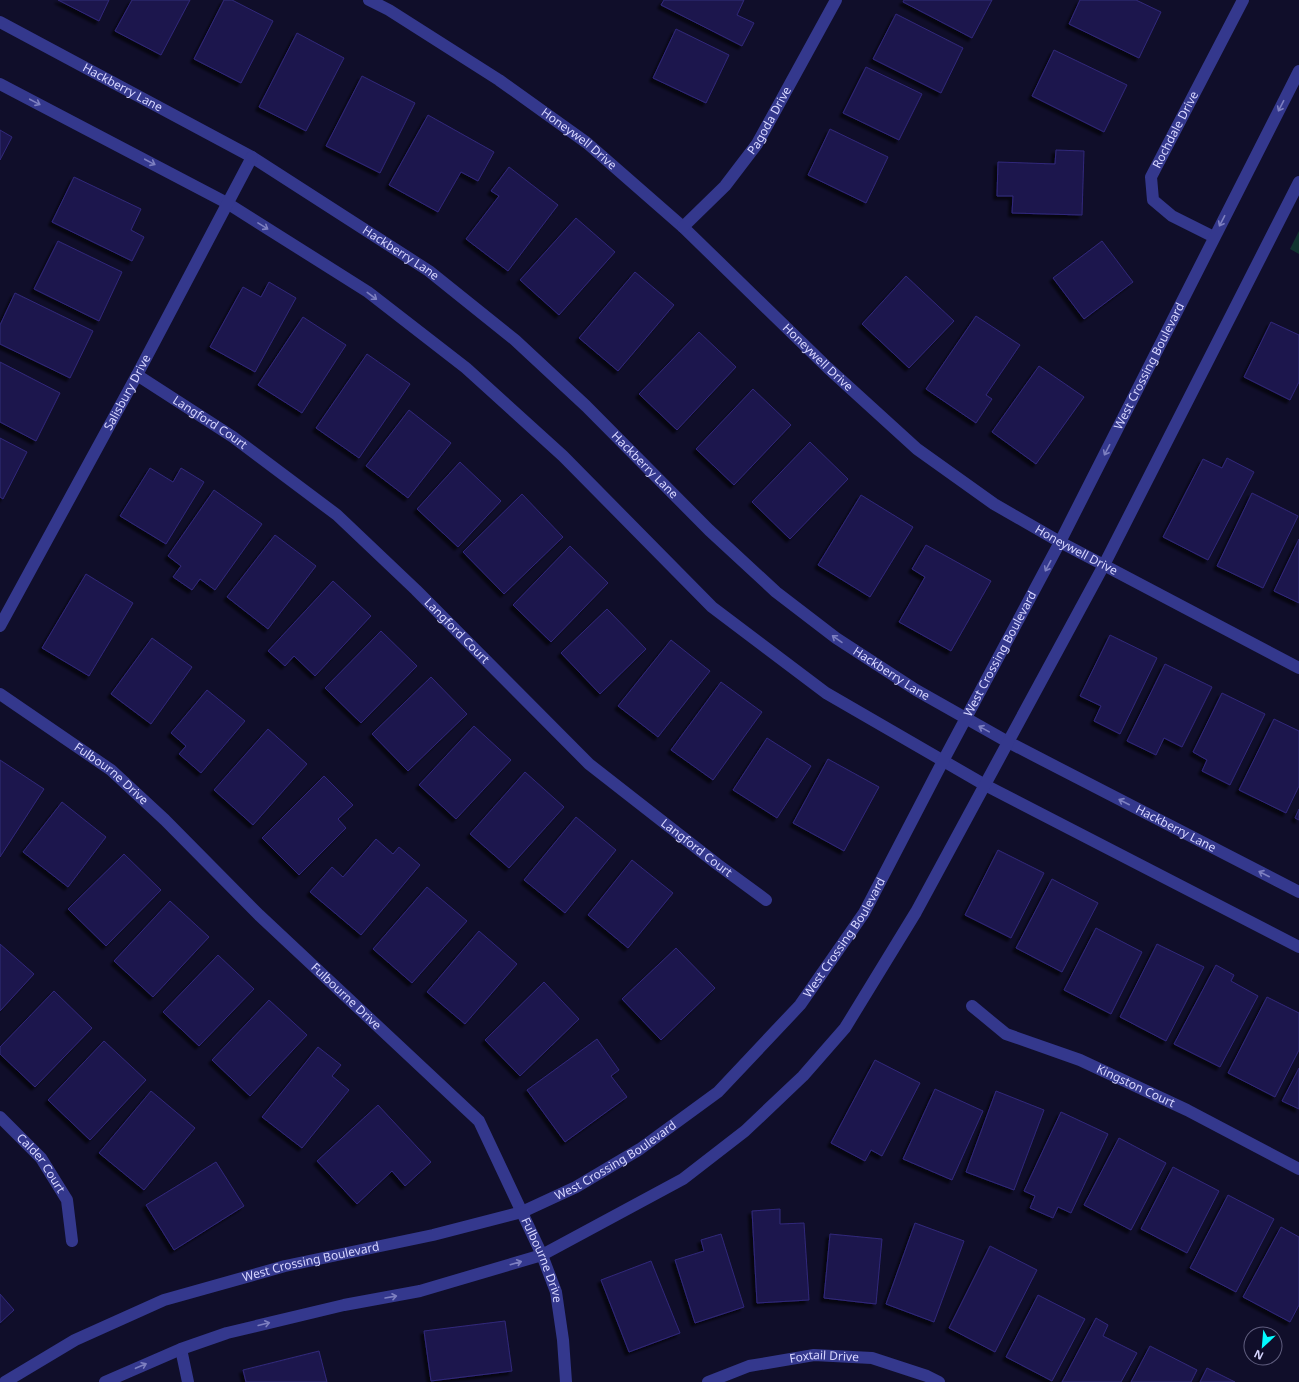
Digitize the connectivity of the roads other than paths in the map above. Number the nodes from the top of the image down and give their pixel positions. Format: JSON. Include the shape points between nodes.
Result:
{"nodes":[{"id":1,"x":369,"y":0,"type":"edge"},
{"id":2,"x":836,"y":0,"type":"edge"},
{"id":3,"x":1243,"y":0,"type":"edge"},
{"id":4,"x":0,"y":22,"type":"edge"},
{"id":5,"x":1299,"y":71,"type":"edge"},
{"id":6,"x":0,"y":84,"type":"edge"},
{"id":7,"x":252,"y":156,"type":"junction"},
{"id":8,"x":1299,"y":182,"type":"edge"},
{"id":9,"x":227,"y":203,"type":"junction"},
{"id":10,"x":683,"y":227,"type":"junction"},
{"id":11,"x":1214,"y":238,"type":"junction"},
{"id":12,"x":137,"y":375,"type":"junction"},
{"id":13,"x":1060,"y":542,"type":"junction"},
{"id":14,"x":1104,"y":565,"type":"junction"},
{"id":15,"x":0,"y":626,"type":"edge"},
{"id":16,"x":1299,"y":668,"type":"edge"},
{"id":17,"x":0,"y":694,"type":"edge"},
{"id":18,"x":966,"y":719,"type":"junction"},
{"id":19,"x":1008,"y":742,"type":"junction"},
{"id":20,"x":943,"y":761,"type":"junction"},
{"id":21,"x":985,"y":785,"type":"junction"},
{"id":22,"x":1299,"y":892,"type":"edge"},
{"id":23,"x":766,"y":900,"type":"dead end"},
{"id":24,"x":1299,"y":947,"type":"edge"},
{"id":25,"x":972,"y":1006,"type":"dead end"},
{"id":26,"x":0,"y":1117,"type":"edge"},
{"id":27,"x":1299,"y":1169,"type":"edge"},
{"id":28,"x":522,"y":1212,"type":"junction"},
{"id":29,"x":72,"y":1241,"type":"dead end"},
{"id":30,"x":542,"y":1255,"type":"junction"},
{"id":31,"x":181,"y":1349,"type":"junction"},
{"id":32,"x":5,"y":1382,"type":"edge"},
{"id":33,"x":105,"y":1382,"type":"edge"},
{"id":34,"x":188,"y":1382,"type":"edge"},
{"id":35,"x":566,"y":1382,"type":"edge"},
{"id":36,"x":708,"y":1382,"type":"edge"},
{"id":37,"x":940,"y":1382,"type":"edge"}],
"edges":[{"from":1,"to":10,"type":"street","name":"Honeywell Drive","via":[[499,80],[581,139]]},
{"from":2,"to":10,"type":"street","name":"Pagoda Drive","via":[[757,144],[725,186]]},
{"from":3,"to":11,"type":"street","name":"Rochdale Drive","via":[[1151,177],[1154,200],[1172,216]]},
{"from":4,"to":7,"type":"street","name":"Hackberry Lane"},
{"from":5,"to":11,"type":"street","name":"West Crossing Boulevard","one_way":true},
{"from":6,"to":9,"type":"street","one_way":true},
{"from":7,"to":9,"type":"street","name":"Salisbury Drive"},
{"from":18,"to":7,"type":"street","name":"Hackberry Lane","one_way":true,"via":[[836,638],[776,592],[709,530],[586,406],[520,345],[429,271]]},
{"from":8,"to":14,"type":"street"},
{"from":9,"to":12,"type":"street","name":"Salisbury Drive"},
{"from":9,"to":20,"type":"street","one_way":true,"via":[[368,292],[466,368],[563,456],[712,607],[826,693]]},
{"from":10,"to":13,"type":"street","name":"Honeywell Drive","via":[[828,368],[917,449],[994,504]]},
{"from":11,"to":13,"type":"street","name":"West Crossing Boulevard","one_way":true},
{"from":12,"to":15,"type":"street","name":"Salisbury Drive"},
{"from":12,"to":23,"type":"street","name":"Langford Court","via":[[233,437],[337,515],[416,590],[589,764]]},
{"from":13,"to":14,"type":"street","name":"Honeywell Drive"},
{"from":13,"to":18,"type":"street","name":"West Crossing Boulevard","one_way":true},
{"from":14,"to":16,"type":"street","name":"Honeywell Drive"},
{"from":14,"to":19,"type":"street"},
{"from":17,"to":28,"type":"street","name":"Fulbourne Drive","via":[[112,770],[259,915],[479,1120]]},
{"from":19,"to":18,"type":"street","name":"Hackberry Lane","one_way":true},
{"from":18,"to":20,"type":"street","name":"West Crossing Boulevard"},
{"from":19,"to":21,"type":"street"},
{"from":22,"to":19,"type":"street","name":"Hackberry Lane","one_way":true},
{"from":20,"to":21,"type":"street"},
{"from":20,"to":28,"type":"street","name":"West Crossing Boulevard","via":[[864,913],[800,1005],[718,1092],[640,1149],[576,1187]]},
{"from":21,"to":24,"type":"street"},
{"from":21,"to":30,"type":"street","via":[[916,912],[845,1028],[803,1076],[745,1131],[683,1180]]},
{"from":25,"to":27,"type":"street","name":"Kingston Court","via":[[1006,1034],[1080,1060],[1187,1110]]},
{"from":26,"to":29,"type":"street","name":"Calder Court","via":[[41,1158],[67,1200]]},
{"from":28,"to":30,"type":"street","name":"Fulbourne Drive"},
{"from":28,"to":32,"type":"street","name":"West Crossing Boulevard","via":[[433,1235],[285,1266],[164,1300],[76,1340]]},
{"from":31,"to":30,"type":"street","one_way":true,"via":[[235,1331],[344,1305],[420,1291]]},
{"from":30,"to":35,"type":"street","name":"Fulbourne Drive","via":[[556,1292]]},
{"from":33,"to":31,"type":"street","one_way":true},
{"from":31,"to":34,"type":"street"},
{"from":36,"to":37,"type":"street","name":"Foxtail Drive","via":[[749,1366],[814,1355],[872,1358]]}]}
